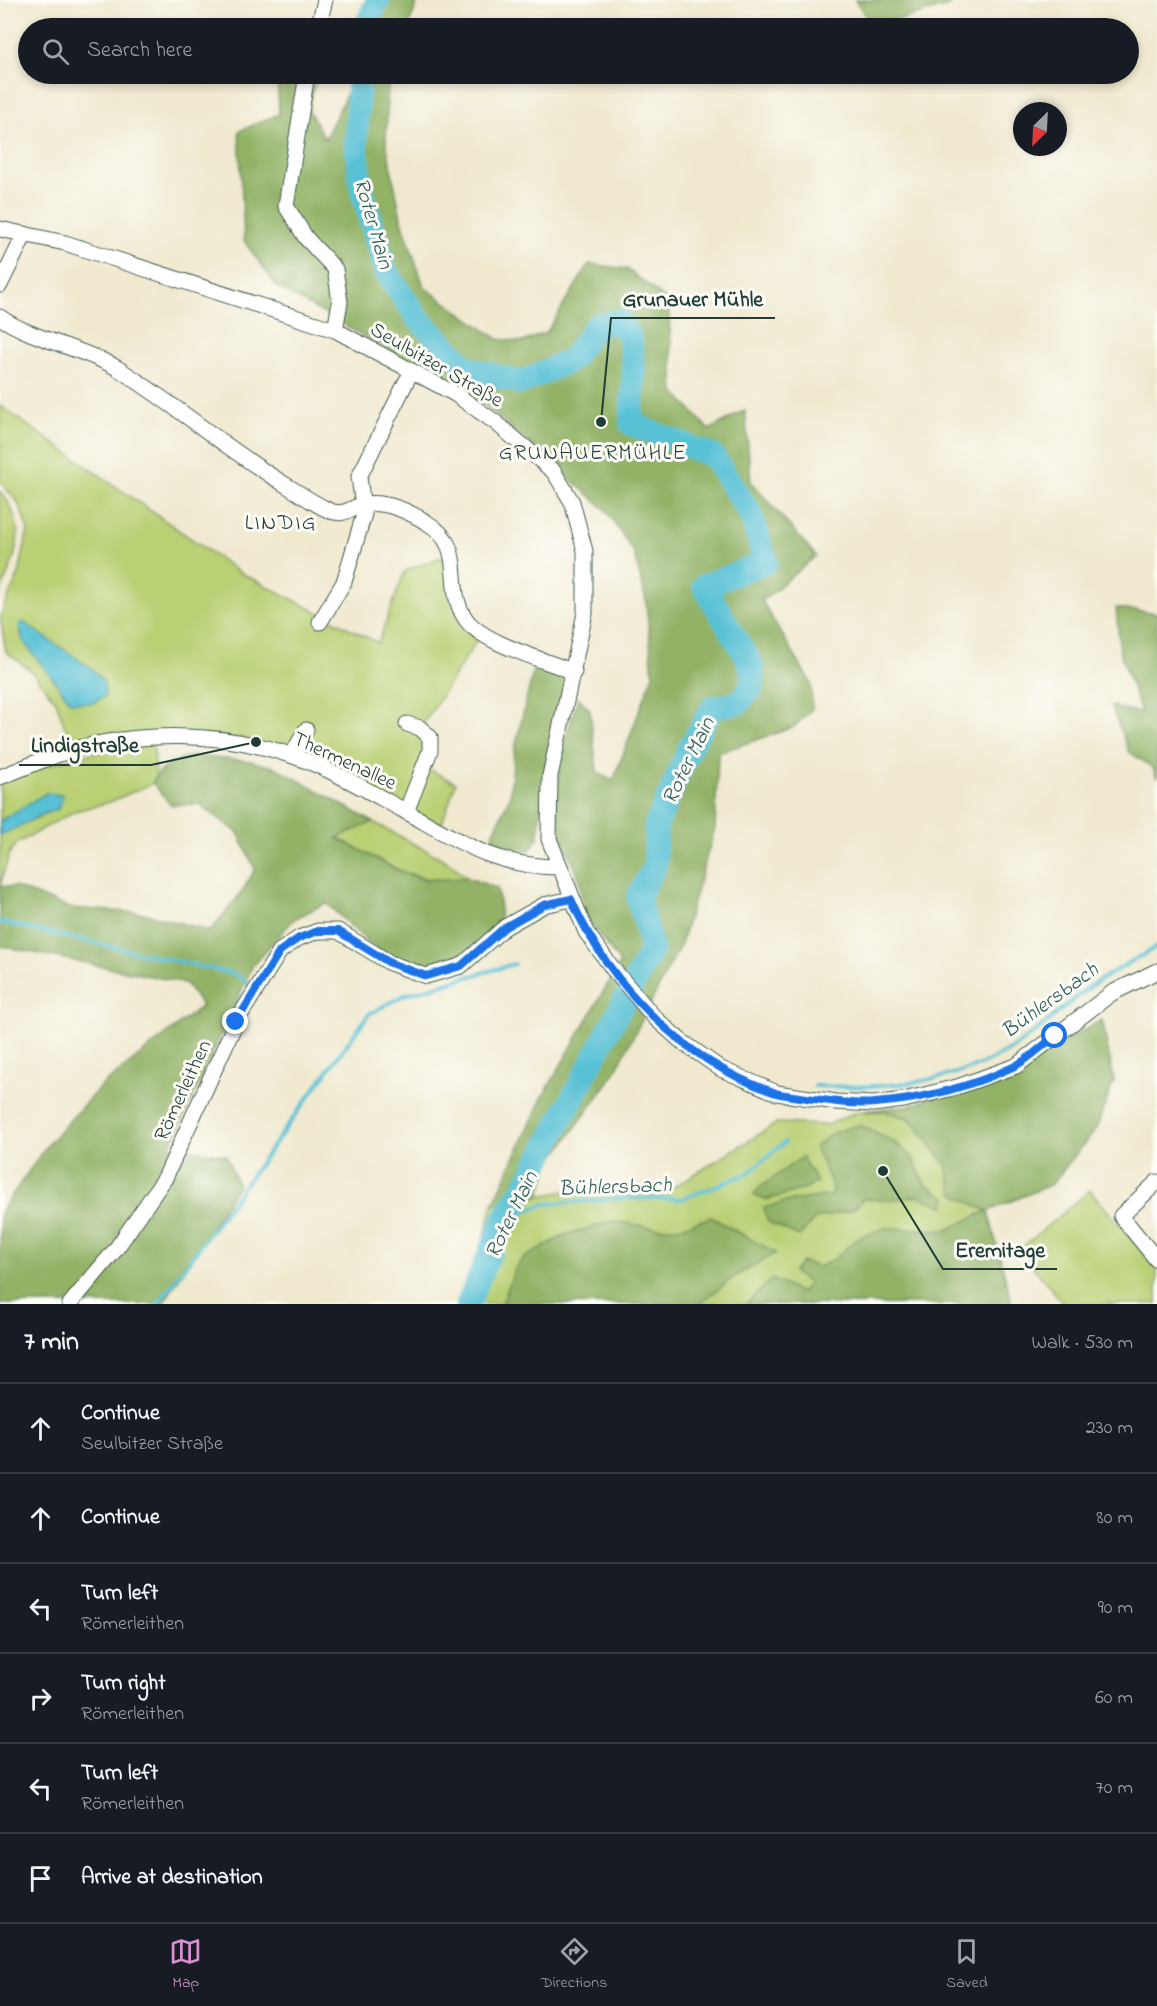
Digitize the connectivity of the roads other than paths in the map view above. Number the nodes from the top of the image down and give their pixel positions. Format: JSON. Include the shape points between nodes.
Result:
{"nodes":[{"id":1,"x":325,"y":0,"type":"edge"},
{"id":2,"x":320,"y":18,"type":"edge"},
{"id":3,"x":305,"y":84,"type":"edge"},
{"id":4,"x":0,"y":229,"type":"edge"},
{"id":5,"x":25,"y":234,"type":"junction"},
{"id":6,"x":0,"y":285,"type":"edge"},
{"id":7,"x":0,"y":317,"type":"edge"},
{"id":8,"x":335,"y":330,"type":"junction"},
{"id":9,"x":407,"y":380,"type":"dead end"},
{"id":10,"x":365,"y":504,"type":"junction"},
{"id":11,"x":320,"y":622,"type":"dead end"},
{"id":12,"x":574,"y":672,"type":"junction"},
{"id":13,"x":407,"y":724,"type":"dead end"},
{"id":14,"x":306,"y":729,"type":"dead end"},
{"id":15,"x":292,"y":755,"type":"junction"},
{"id":16,"x":0,"y":777,"type":"edge"},
{"id":17,"x":406,"y":812,"type":"junction"},
{"id":18,"x":559,"y":867,"type":"junction"},
{"id":19,"x":571,"y":899,"type":"junction"},
{"id":20,"x":1153,"y":972,"type":"edge"},
{"id":21,"x":1157,"y":1182,"type":"edge"},
{"id":22,"x":1157,"y":1260,"type":"edge"},
{"id":23,"x":70,"y":1304,"type":"edge"}],
"edges":[{"from":1,"to":2,"type":"street"},
{"from":3,"to":8,"type":"street","via":[[286,206],[306,238],[335,268],[340,302]]},
{"from":4,"to":5,"type":"street","name":"Seulbitzer Straße"},
{"from":5,"to":6,"type":"street"},
{"from":5,"to":8,"type":"street","name":"Seulbitzer Straße","via":[[65,243]]},
{"from":7,"to":10,"type":"street","via":[[115,367],[259,469],[327,509],[346,513]]},
{"from":8,"to":12,"type":"street","name":"Seulbitzer Straße","via":[[455,394],[554,472],[572,502],[585,551],[585,613]]},
{"from":9,"to":10,"type":"street","via":[[359,477]]},
{"from":10,"to":11,"type":"street","via":[[344,582]]},
{"from":10,"to":12,"type":"street","via":[[402,510],[444,534],[453,556],[457,603],[465,620],[481,634]]},
{"from":12,"to":18,"type":"street","name":"Seulbitzer Straße","via":[[550,776],[549,839]]},
{"from":13,"to":17,"type":"street","via":[[430,737],[430,751]]},
{"from":14,"to":15,"type":"street"},
{"from":15,"to":16,"type":"street","name":"Thermenallee","via":[[231,742],[169,737],[128,740],[68,751]]},
{"from":15,"to":17,"type":"street","name":"Thermenallee","via":[[339,775]]},
{"from":17,"to":18,"type":"street","name":"Thermenallee","via":[[484,855],[534,867]]},
{"from":18,"to":19,"type":"street","name":"Seulbitzer Straße"},
{"from":19,"to":20,"type":"street","name":"Seulbitzer Straße","via":[[585,932],[613,969],[655,1018],[681,1041],[721,1069],[777,1093],[836,1102],[873,1104],[904,1100],[1016,1066],[1112,993]]},
{"from":19,"to":23,"type":"street","name":"Römerleithen","via":[[544,905],[505,927],[461,966],[426,976],[390,963],[338,931],[318,931],[280,951],[236,1022],[165,1178],[116,1249]]},
{"from":21,"to":22,"type":"street","via":[[1121,1216]]}]}
